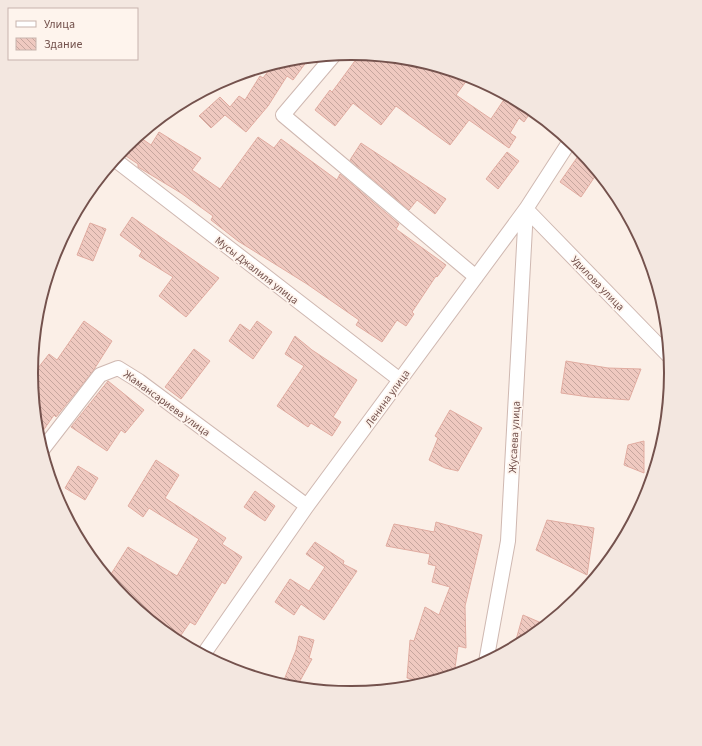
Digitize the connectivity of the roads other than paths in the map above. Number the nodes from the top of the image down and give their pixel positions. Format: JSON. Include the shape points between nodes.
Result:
{"nodes":[{"id":1,"x":329,"y":61,"type":"edge"},
{"id":2,"x":566,"y":147,"type":"edge"},
{"id":3,"x":119,"y":164,"type":"edge"},
{"id":4,"x":526,"y":209,"type":"junction"},
{"id":5,"x":476,"y":277,"type":"junction"},
{"id":6,"x":663,"y":349,"type":"edge"},
{"id":7,"x":400,"y":380,"type":"junction"},
{"id":8,"x":47,"y":444,"type":"edge"},
{"id":9,"x":307,"y":506,"type":"junction"},
{"id":10,"x":207,"y":651,"type":"edge"},
{"id":11,"x":487,"y":655,"type":"edge"}],
"edges":[{"from":1,"to":5,"type":"street","via":[[284,115]]},
{"from":2,"to":4,"type":"street","name":"Ленина улица"},
{"from":3,"to":7,"type":"street","name":"Мусы Джалиля улица"},
{"from":4,"to":5,"type":"street","name":"Ленина улица"},
{"from":4,"to":6,"type":"street","name":"Удилова улица"},
{"from":4,"to":11,"type":"street","name":"Жусаева улица","via":[[508,542]]},
{"from":5,"to":7,"type":"street","name":"Ленина улица"},
{"from":7,"to":9,"type":"street","name":"Ленина улица"},
{"from":8,"to":9,"type":"street","name":"Жамансариева улица","via":[[100,375],[118,368]]},
{"from":9,"to":10,"type":"street","name":"Ленина улица"}]}
